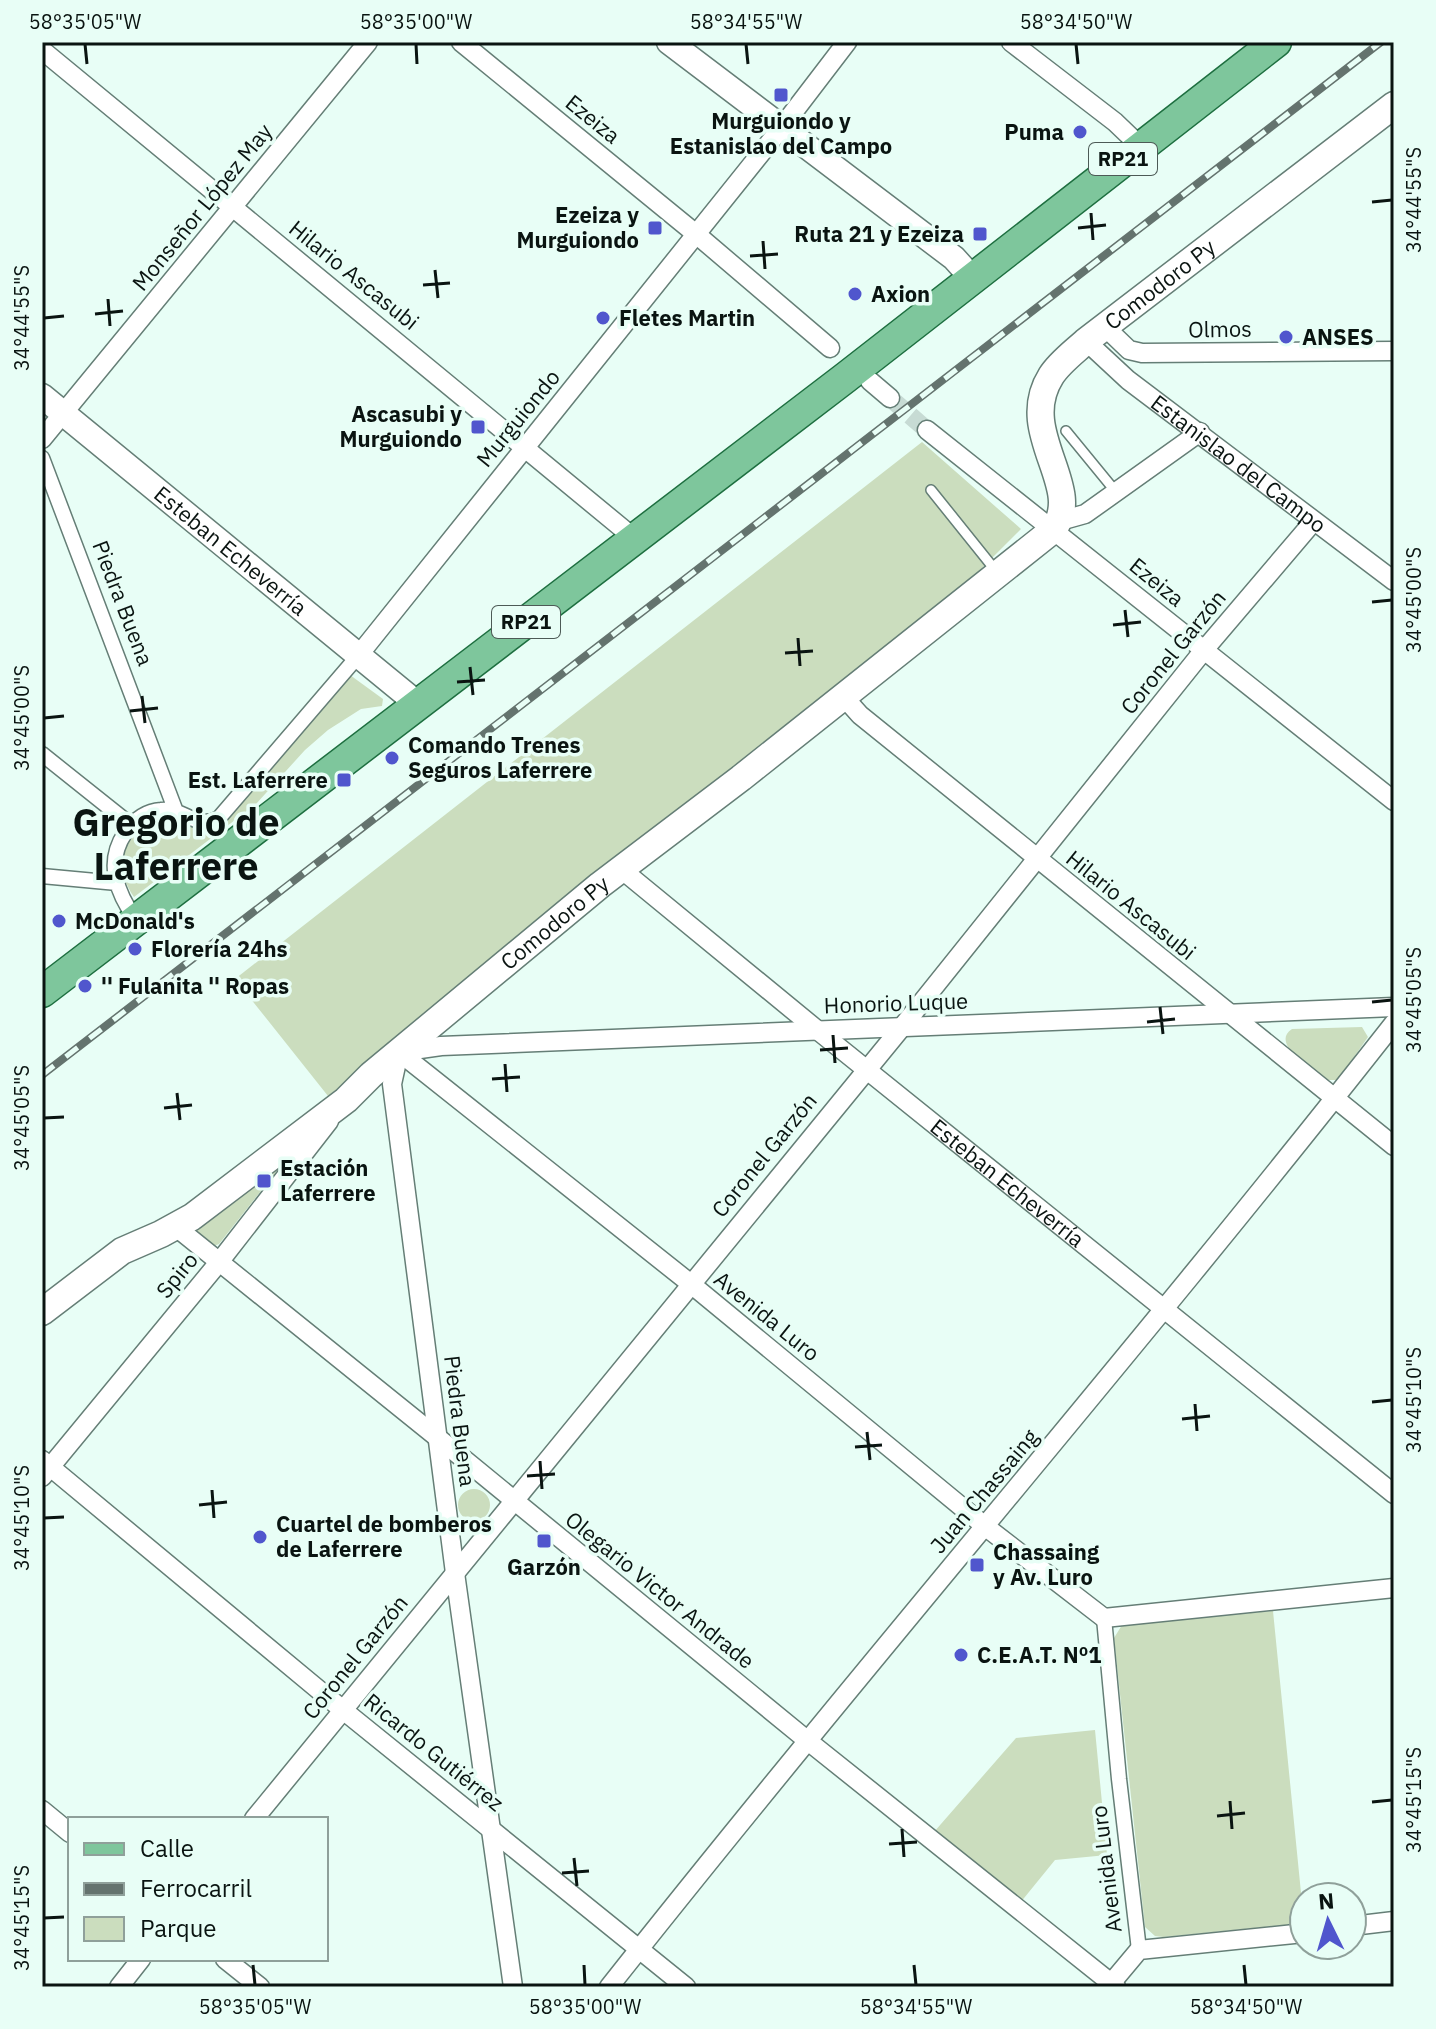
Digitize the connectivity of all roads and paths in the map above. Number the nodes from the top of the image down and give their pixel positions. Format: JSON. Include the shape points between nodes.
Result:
{"nodes":[{"id":1,"x":368,"y":42,"type":"edge"},
{"id":2,"x":461,"y":42,"type":"edge"},
{"id":3,"x":669,"y":42,"type":"edge"},
{"id":4,"x":847,"y":42,"type":"edge"},
{"id":5,"x":1011,"y":42,"type":"edge"},
{"id":6,"x":1276,"y":42,"type":"edge"},
{"id":7,"x":42,"y":50,"type":"edge"},
{"id":8,"x":1394,"y":105,"type":"edge"},
{"id":9,"x":782,"y":127,"type":"junction"},
{"id":10,"x":1140,"y":146,"type":"junction"},
{"id":11,"x":234,"y":207,"type":"junction"},
{"id":12,"x":696,"y":234,"type":"junction"},
{"id":13,"x":972,"y":278,"type":"junction"},
{"id":14,"x":1095,"y":334,"type":"junction"},
{"id":15,"x":830,"y":348,"type":"dead end"},
{"id":16,"x":1394,"y":351,"type":"edge"},
{"id":17,"x":857,"y":380,"type":"junction"},
{"id":18,"x":42,"y":396,"type":"edge"},
{"id":19,"x":890,"y":398,"type":"tunnel mouth"},
{"id":20,"x":62,"y":413,"type":"junction"},
{"id":21,"x":927,"y":430,"type":"tunnel mouth"},
{"id":22,"x":1066,"y":431,"type":"dead end"},
{"id":23,"x":1200,"y":432,"type":"junction"},
{"id":24,"x":42,"y":439,"type":"edge"},
{"id":25,"x":525,"y":446,"type":"junction"},
{"id":26,"x":42,"y":458,"type":"edge"},
{"id":27,"x":931,"y":490,"type":"dead end"},
{"id":28,"x":1116,"y":492,"type":"junction"},
{"id":29,"x":1313,"y":522,"type":"junction"},
{"id":30,"x":1056,"y":525,"type":"junction"},
{"id":31,"x":634,"y":538,"type":"junction"},
{"id":32,"x":998,"y":573,"type":"junction"},
{"id":33,"x":1394,"y":581,"type":"edge"},
{"id":34,"x":1204,"y":650,"type":"junction"},
{"id":35,"x":358,"y":656,"type":"junction"},
{"id":36,"x":843,"y":696,"type":"junction"},
{"id":37,"x":419,"y":705,"type":"junction"},
{"id":38,"x":42,"y":754,"type":"edge"},
{"id":39,"x":1394,"y":801,"type":"edge"},
{"id":40,"x":175,"y":809,"type":"junction"},
{"id":41,"x":131,"y":825,"type":"junction"},
{"id":42,"x":1036,"y":860,"type":"junction"},
{"id":43,"x":621,"y":869,"type":"junction"},
{"id":44,"x":42,"y":876,"type":"edge"},
{"id":45,"x":117,"y":883,"type":"junction"},
{"id":46,"x":136,"y":920,"type":"junction"},
{"id":47,"x":42,"y":992,"type":"edge"},
{"id":48,"x":1394,"y":1007,"type":"edge"},
{"id":49,"x":1227,"y":1013,"type":"junction"},
{"id":50,"x":1394,"y":1023,"type":"edge"},
{"id":51,"x":902,"y":1027,"type":"junction"},
{"id":52,"x":816,"y":1029,"type":"junction"},
{"id":53,"x":399,"y":1052,"type":"junction"},
{"id":54,"x":866,"y":1068,"type":"junction"},
{"id":55,"x":1335,"y":1098,"type":"junction"},
{"id":56,"x":346,"y":1100,"type":"junction"},
{"id":57,"x":1394,"y":1146,"type":"edge"},
{"id":58,"x":176,"y":1227,"type":"junction"},
{"id":59,"x":220,"y":1261,"type":"junction"},
{"id":60,"x":691,"y":1284,"type":"junction"},
{"id":61,"x":1165,"y":1309,"type":"junction"},
{"id":62,"x":42,"y":1312,"type":"edge"},
{"id":63,"x":438,"y":1438,"type":"junction"},
{"id":64,"x":45,"y":1468,"type":"edge"},
{"id":65,"x":1394,"y":1494,"type":"edge"},
{"id":66,"x":514,"y":1501,"type":"junction"},
{"id":67,"x":986,"y":1527,"type":"junction"},
{"id":68,"x":455,"y":1573,"type":"junction"},
{"id":69,"x":1394,"y":1588,"type":"edge"},
{"id":70,"x":1104,"y":1618,"type":"junction"},
{"id":71,"x":343,"y":1710,"type":"junction"},
{"id":72,"x":808,"y":1741,"type":"junction"},
{"id":73,"x":42,"y":1810,"type":"edge"},
{"id":74,"x":256,"y":1817,"type":"edge"},
{"id":75,"x":491,"y":1827,"type":"junction"},
{"id":76,"x":68,"y":1831,"type":"edge"},
{"id":77,"x":1394,"y":1921,"type":"edge"},
{"id":78,"x":1368,"y":1924,"type":"edge"},
{"id":79,"x":1288,"y":1935,"type":"edge"},
{"id":80,"x":639,"y":1949,"type":"junction"},
{"id":81,"x":1139,"y":1950,"type":"junction"},
{"id":82,"x":139,"y":1961,"type":"edge"},
{"id":83,"x":228,"y":1961,"type":"edge"},
{"id":84,"x":1112,"y":1986,"type":"edge"},
{"id":85,"x":119,"y":1987,"type":"edge"},
{"id":86,"x":260,"y":1987,"type":"edge"},
{"id":87,"x":513,"y":1987,"type":"edge"},
{"id":88,"x":609,"y":1987,"type":"edge"},
{"id":89,"x":686,"y":1987,"type":"edge"}],
"edges":[{"from":1,"to":11,"type":"street","name":"Monseñor López May"},
{"from":2,"to":12,"type":"street","name":"Ezeiza"},
{"from":3,"to":9,"type":"street"},
{"from":4,"to":9,"type":"street","name":"Murguiondo"},
{"from":5,"to":10,"type":"street"},
{"from":6,"to":10,"type":"main road","number":"RP21"},
{"from":7,"to":11,"type":"street","name":"Hilario Ascasubi"},
{"from":8,"to":14,"type":"main road","name":"Comodoro Py"},
{"from":9,"to":12,"type":"street","name":"Murguiondo"},
{"from":9,"to":13,"type":"street","via":[[954,258]]},
{"from":10,"to":13,"type":"main road","number":"RP21"},
{"from":11,"to":20,"type":"street","name":"Monseñor López May"},
{"from":11,"to":25,"type":"street","name":"Hilario Ascasubi"},
{"from":12,"to":15,"type":"street","name":"Ezeiza"},
{"from":12,"to":17,"type":"street","name":"Ezeiza","via":[[700,247]]},
{"from":12,"to":25,"type":"street","name":"Murguiondo"},
{"from":13,"to":17,"type":"main road","number":"RP21"},
{"from":14,"to":16,"type":"street","name":"Olmos","via":[[1142,353]]},
{"from":14,"to":23,"type":"street","name":"Estanislao del Campo","via":[[1128,380]]},
{"from":14,"to":30,"type":"main road","name":"Comodoro Py","via":[[1051,375],[1040,406],[1041,435],[1060,486]]},
{"from":17,"to":19,"type":"street","name":"Ezeiza"},
{"from":17,"to":31,"type":"main road","number":"RP21"},
{"from":18,"to":20,"type":"street","name":"Esteban Echeverría"},
{"from":20,"to":24,"type":"street","name":"Monseñor López May"},
{"from":20,"to":35,"type":"street","name":"Esteban Echeverría"},
{"from":21,"to":30,"type":"street","name":"Ezeiza"},
{"from":22,"to":28,"type":"lane"},
{"from":23,"to":28,"type":"street","name":"Comodoro Py"},
{"from":23,"to":29,"type":"street","name":"Estanislao del Campo"},
{"from":25,"to":31,"type":"street","name":"Hilario Ascasubi"},
{"from":25,"to":35,"type":"street","name":"Murguiondo"},
{"from":26,"to":40,"type":"street","name":"Piedra Buena"},
{"from":27,"to":32,"type":"lane"},
{"from":28,"to":30,"type":"street","name":"Comodoro Py","via":[[1085,514]]},
{"from":29,"to":33,"type":"street","name":"Estanislao del Campo"},
{"from":29,"to":34,"type":"street","name":"Coronel Garzón"},
{"from":30,"to":32,"type":"main road","name":"Comodoro Py"},
{"from":30,"to":34,"type":"street","name":"Ezeiza"},
{"from":31,"to":37,"type":"main road","number":"RP21"},
{"from":32,"to":36,"type":"main road","name":"Comodoro Py"},
{"from":34,"to":39,"type":"street","name":"Ezeiza"},
{"from":34,"to":42,"type":"street","name":"Coronel Garzón"},
{"from":35,"to":37,"type":"street","name":"Esteban Echeverría"},
{"from":35,"to":40,"type":"street","name":"Murguiondo","via":[[219,818],[196,821]]},
{"from":36,"to":42,"type":"street","name":"Hilario Ascasubi"},
{"from":36,"to":43,"type":"main road","name":"Comodoro Py"},
{"from":37,"to":46,"type":"main road","number":"RP21"},
{"from":38,"to":41,"type":"street"},
{"from":40,"to":41,"type":"street","via":[[144,814]]},
{"from":41,"to":45,"type":"street","via":[[114,856]]},
{"from":42,"to":49,"type":"street","name":"Hilario Ascasubi"},
{"from":42,"to":51,"type":"street","name":"Coronel Garzón"},
{"from":43,"to":52,"type":"street","name":"Esteban Echeverría"},
{"from":43,"to":53,"type":"main road","name":"Comodoro Py"},
{"from":44,"to":45,"type":"street"},
{"from":45,"to":46,"type":"street"},
{"from":46,"to":47,"type":"main road","number":"RP21"},
{"from":48,"to":49,"type":"street","name":"Honorio Luque"},
{"from":49,"to":51,"type":"street","name":"Honorio Luque"},
{"from":49,"to":55,"type":"street","name":"Hilario Ascasubi"},
{"from":50,"to":55,"type":"street","name":"Juan Chassaing"},
{"from":51,"to":52,"type":"street","name":"Honorio Luque"},
{"from":51,"to":54,"type":"street","name":"Coronel Garzón"},
{"from":52,"to":53,"type":"street","name":"Honorio Luque"},
{"from":52,"to":54,"type":"street","name":"Esteban Echeverría"},
{"from":53,"to":56,"type":"main road","name":"Comodoro Py"},
{"from":53,"to":60,"type":"street","name":"Avenida Luro"},
{"from":53,"to":63,"type":"street","name":"Piedra Buena","via":[[392,1084]]},
{"from":54,"to":60,"type":"street","name":"Coronel Garzón"},
{"from":54,"to":61,"type":"street","name":"Esteban Echeverría"},
{"from":55,"to":57,"type":"street","name":"Hilario Ascasubi"},
{"from":55,"to":61,"type":"street","name":"Juan Chassaing"},
{"from":56,"to":58,"type":"main road","name":"Comodoro Py"},
{"from":56,"to":59,"type":"street","name":"Spiro"},
{"from":58,"to":59,"type":"street","name":"Olegario Victor Andrade"},
{"from":58,"to":62,"type":"main road","name":"Comodoro Py","via":[[122,1251]]},
{"from":59,"to":63,"type":"street","name":"Olegario Victor Andrade"},
{"from":59,"to":64,"type":"street","name":"Spiro"},
{"from":60,"to":66,"type":"street","name":"Coronel Garzón"},
{"from":60,"to":67,"type":"street","name":"Avenida Luro"},
{"from":61,"to":65,"type":"street","name":"Esteban Echeverría"},
{"from":61,"to":67,"type":"street","name":"Juan Chassaing"},
{"from":63,"to":66,"type":"street","name":"Olegario Victor Andrade"},
{"from":63,"to":68,"type":"street","name":"Piedra Buena"},
{"from":64,"to":71,"type":"street","name":"Ricardo Gutiérrez"},
{"from":66,"to":68,"type":"street","name":"Coronel Garzón"},
{"from":66,"to":72,"type":"street","name":"Olegario Victor Andrade"},
{"from":67,"to":70,"type":"street","name":"Avenida Luro"},
{"from":67,"to":72,"type":"street","name":"Juan Chassaing"},
{"from":68,"to":71,"type":"street","name":"Coronel Garzón"},
{"from":68,"to":75,"type":"street","name":"Piedra Buena"},
{"from":69,"to":70,"type":"street"},
{"from":70,"to":81,"type":"street","name":"Avenida Luro"},
{"from":71,"to":74,"type":"street","name":"Coronel Garzón"},
{"from":71,"to":75,"type":"street","name":"Ricardo Gutiérrez"},
{"from":72,"to":80,"type":"street","name":"Juan Chassaing"},
{"from":72,"to":84,"type":"street","name":"Olegario Victor Andrade"},
{"from":73,"to":76,"type":"street"},
{"from":75,"to":80,"type":"street","name":"Ricardo Gutiérrez"},
{"from":75,"to":87,"type":"street","name":"Piedra Buena"},
{"from":77,"to":78,"type":"street"},
{"from":79,"to":81,"type":"street","name":"Avenida Luro"},
{"from":80,"to":88,"type":"street","name":"Juan Chassaing"},
{"from":80,"to":89,"type":"street","name":"Ricardo Gutiérrez"},
{"from":81,"to":84,"type":"street"},
{"from":82,"to":85,"type":"street"},
{"from":83,"to":86,"type":"street"}]}
